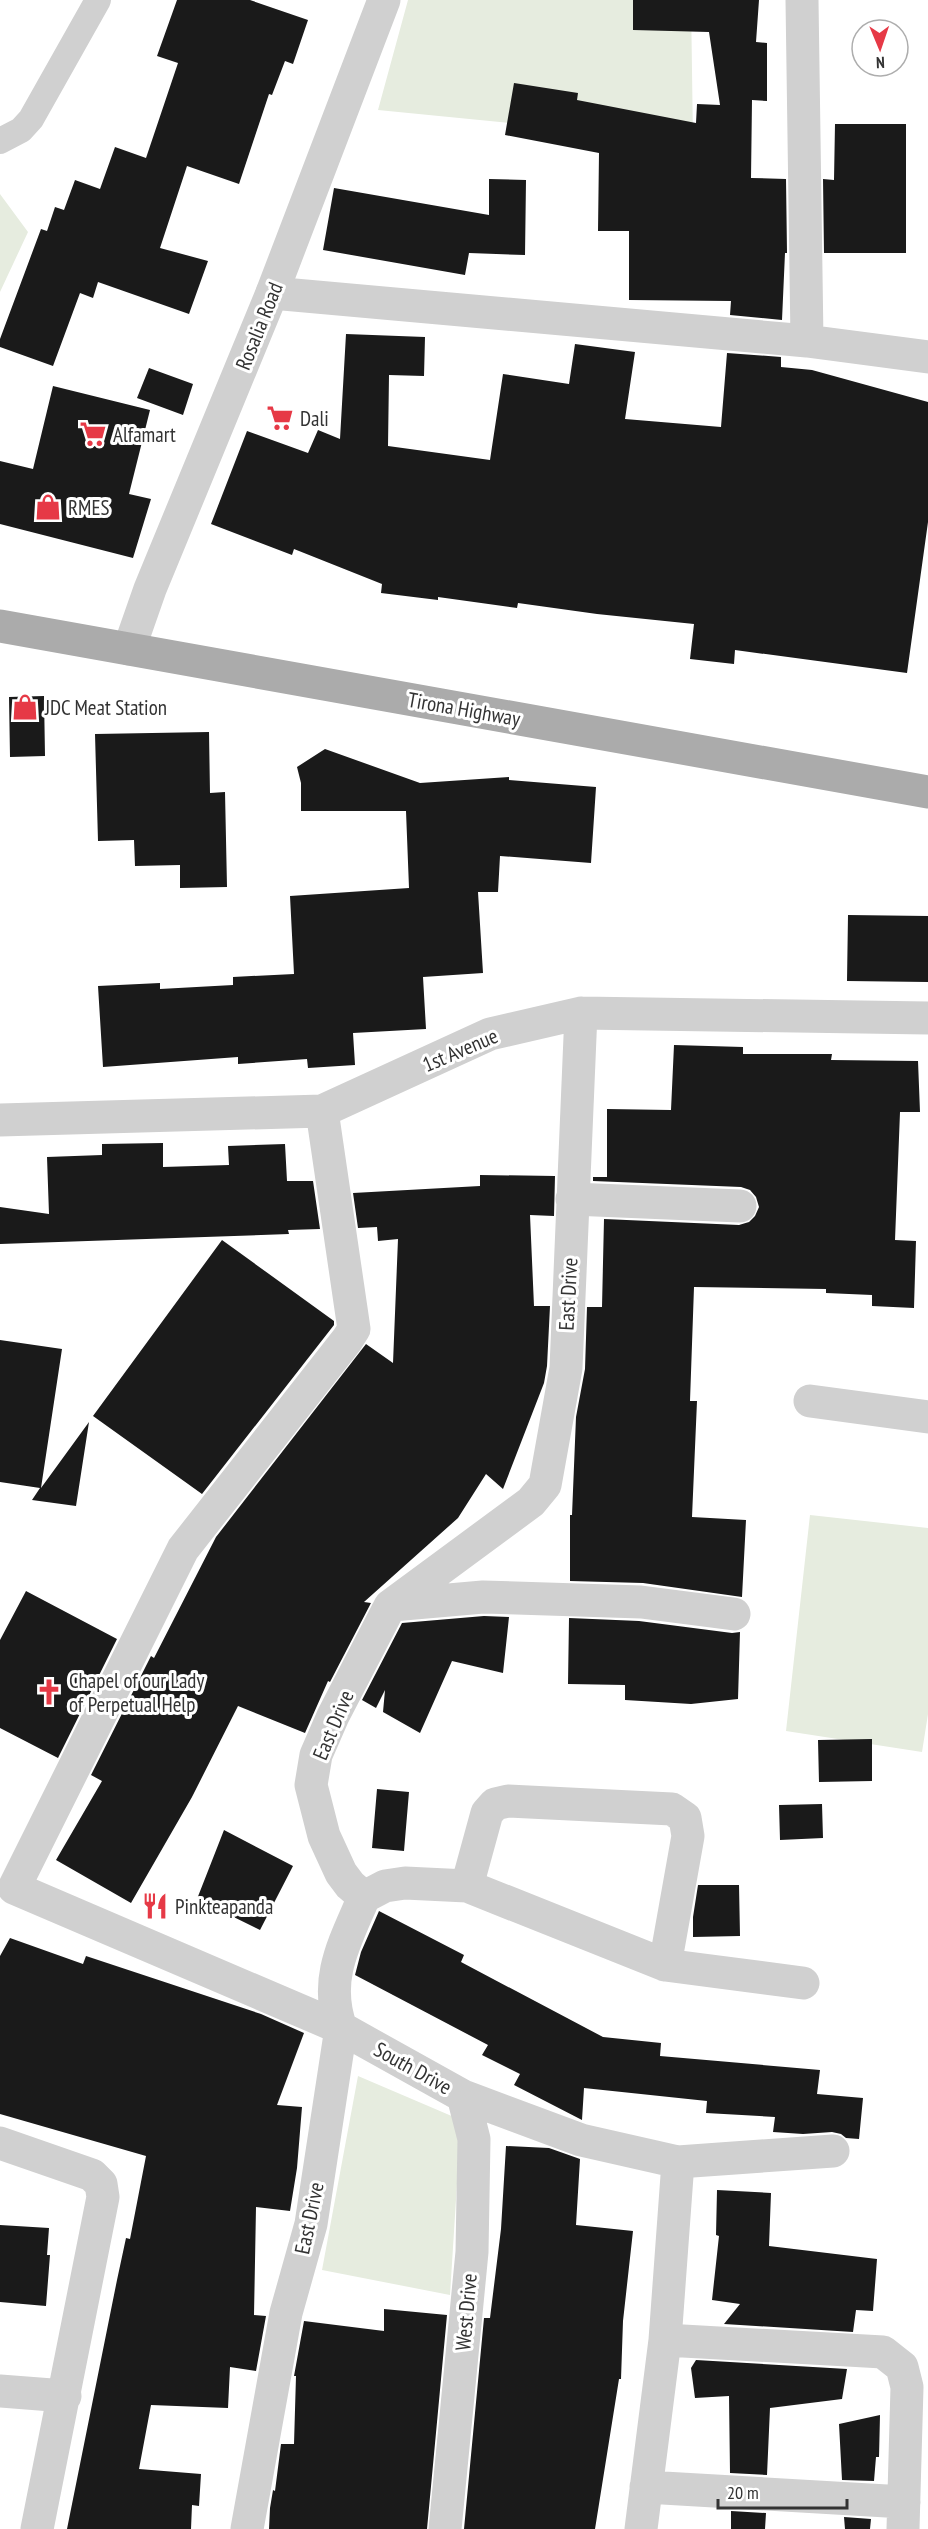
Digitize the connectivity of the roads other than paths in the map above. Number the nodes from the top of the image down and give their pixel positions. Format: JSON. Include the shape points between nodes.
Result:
{"nodes":[{"id":1,"x":98,"y":0,"type":"edge"},
{"id":2,"x":384,"y":0,"type":"edge"},
{"id":3,"x":802,"y":0,"type":"edge"},
{"id":4,"x":0,"y":141,"type":"edge"},
{"id":5,"x":272,"y":293,"type":"junction"},
{"id":6,"x":807,"y":341,"type":"junction"},
{"id":7,"x":928,"y":357,"type":"edge"},
{"id":8,"x":0,"y":626,"type":"edge"},
{"id":9,"x":129,"y":649,"type":"junction"},
{"id":10,"x":928,"y":792,"type":"edge"},
{"id":11,"x":581,"y":1013,"type":"junction"},
{"id":12,"x":928,"y":1018,"type":"edge"},
{"id":13,"x":322,"y":1111,"type":"junction"},
{"id":14,"x":0,"y":1120,"type":"edge"},
{"id":15,"x":572,"y":1199,"type":"junction"},
{"id":16,"x":740,"y":1206,"type":"dead end"},
{"id":17,"x":810,"y":1401,"type":"dead end"},
{"id":18,"x":928,"y":1417,"type":"edge"},
{"id":19,"x":390,"y":1606,"type":"junction"},
{"id":20,"x":734,"y":1614,"type":"dead end"},
{"id":21,"x":467,"y":1886,"type":"junction"},
{"id":22,"x":7,"y":1889,"type":"edge"},
{"id":23,"x":364,"y":1897,"type":"junction"},
{"id":24,"x":665,"y":1965,"type":"junction"},
{"id":25,"x":803,"y":1983,"type":"dead end"},
{"id":26,"x":341,"y":2028,"type":"junction"},
{"id":27,"x":463,"y":2096,"type":"junction"},
{"id":28,"x":0,"y":2143,"type":"edge"},
{"id":29,"x":833,"y":2151,"type":"dead end"},
{"id":30,"x":678,"y":2162,"type":"junction"},
{"id":31,"x":664,"y":2340,"type":"junction"},
{"id":32,"x":0,"y":2391,"type":"edge"},
{"id":33,"x":65,"y":2396,"type":"junction"},
{"id":34,"x":646,"y":2487,"type":"junction"},
{"id":35,"x":903,"y":2515,"type":"edge"},
{"id":36,"x":37,"y":2529,"type":"edge"},
{"id":37,"x":247,"y":2529,"type":"edge"},
{"id":38,"x":445,"y":2529,"type":"edge"},
{"id":39,"x":641,"y":2529,"type":"edge"}],
"edges":[{"from":1,"to":4,"type":"lane","via":[[31,119],[21,130]]},
{"from":2,"to":5,"type":"street","name":"Rosalia Road"},
{"from":3,"to":6,"type":"street"},
{"from":5,"to":6,"type":"street"},
{"from":5,"to":9,"type":"street","name":"Rosalia Road"},
{"from":6,"to":7,"type":"street"},
{"from":8,"to":9,"type":"main road","name":"Tirona Highway"},
{"from":9,"to":10,"type":"main road","name":"Tirona Highway"},
{"from":11,"to":12,"type":"street","name":"1st Avenue"},
{"from":11,"to":13,"type":"street","name":"1st Avenue","via":[[490,1034]]},
{"from":11,"to":15,"type":"street","name":"East Drive"},
{"from":13,"to":14,"type":"street","name":"1st Avenue"},
{"from":13,"to":22,"type":"street","via":[[354,1329],[183,1549]]},
{"from":15,"to":16,"type":"street"},
{"from":15,"to":19,"type":"street","name":"East Drive","via":[[566,1368],[545,1485],[531,1502]]},
{"from":17,"to":18,"type":"street"},
{"from":19,"to":20,"type":"street","via":[[483,1597],[641,1602]]},
{"from":19,"to":23,"type":"street","name":"East Drive","via":[[333,1716],[316,1755],[311,1785],[332,1854],[345,1879]]},
{"from":21,"to":23,"type":"street","via":[[405,1883],[385,1886]]},
{"from":21,"to":24,"type":"street"},
{"from":21,"to":24,"type":"street","via":[[486,1813],[495,1804],[508,1801],[672,1809],[685,1818],[688,1836]]},
{"from":22,"to":26,"type":"street","name":"South Drive"},
{"from":23,"to":26,"type":"street","name":"East Drive","via":[[337,1961],[333,1993]]},
{"from":24,"to":25,"type":"street"},
{"from":26,"to":27,"type":"street","name":"South Drive"},
{"from":26,"to":37,"type":"street","name":"East Drive","via":[[311,2224],[286,2313]]},
{"from":27,"to":30,"type":"street","name":"South Drive","via":[[581,2140]]},
{"from":27,"to":38,"type":"street","name":"West Drive","via":[[474,2139],[472,2252]]},
{"from":28,"to":33,"type":"street","via":[[92,2175],[101,2184],[103,2197]]},
{"from":29,"to":30,"type":"street","name":"South Drive"},
{"from":30,"to":31,"type":"street"},
{"from":31,"to":34,"type":"street"},
{"from":31,"to":35,"type":"street","via":[[883,2352],[902,2367],[907,2387]]},
{"from":32,"to":33,"type":"street"},
{"from":33,"to":36,"type":"street"},
{"from":34,"to":35,"type":"street"},
{"from":34,"to":39,"type":"street"}]}
